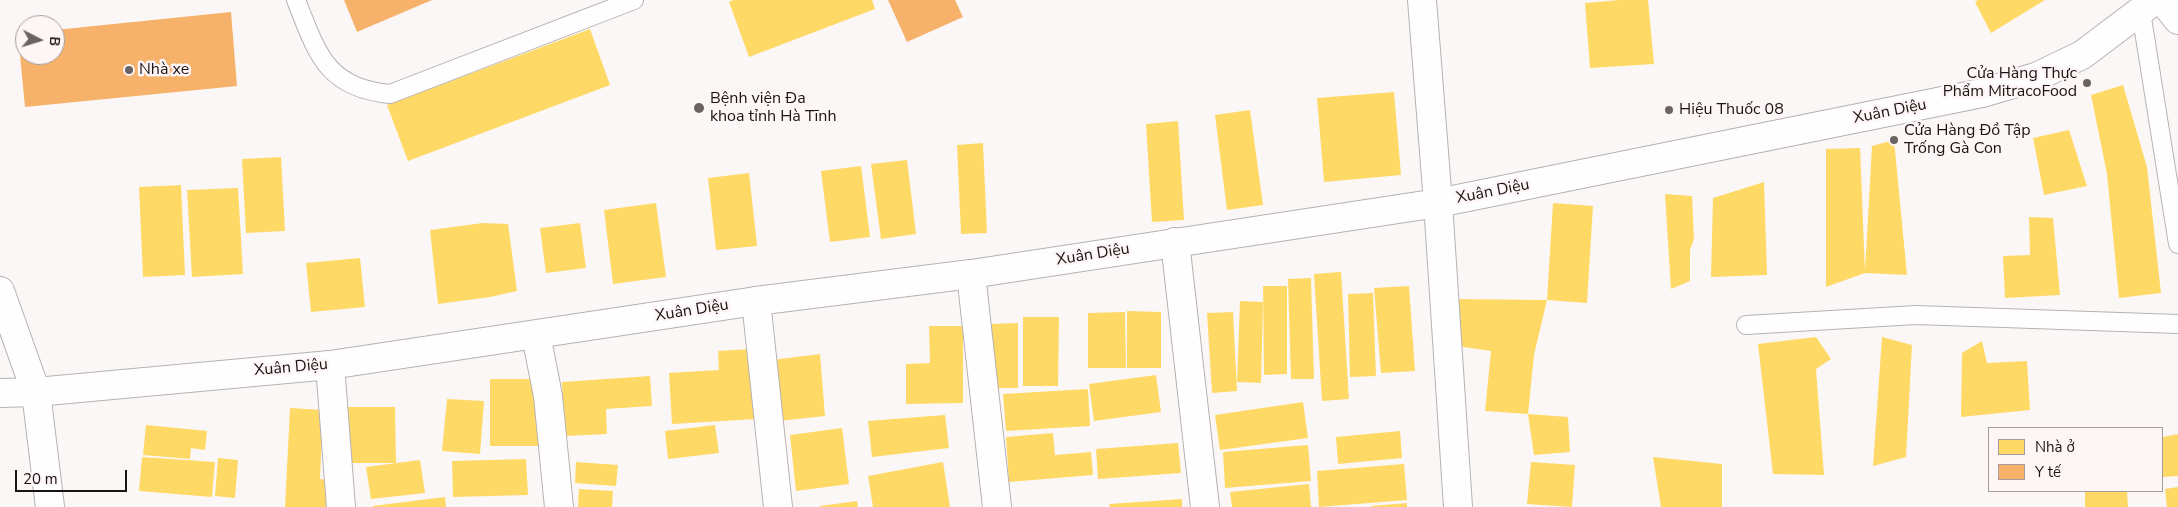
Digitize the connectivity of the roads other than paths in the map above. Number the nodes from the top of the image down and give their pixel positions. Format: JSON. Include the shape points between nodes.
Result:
{"nodes":[{"id":1,"x":296,"y":0,"type":"edge"},
{"id":2,"x":634,"y":0,"type":"edge"},
{"id":3,"x":1422,"y":0,"type":"edge"},
{"id":4,"x":2153,"y":4,"type":"edge"},
{"id":5,"x":2178,"y":20,"type":"edge"},
{"id":6,"x":1438,"y":203,"type":"junction"},
{"id":7,"x":1175,"y":242,"type":"junction"},
{"id":8,"x":2178,"y":244,"type":"edge"},
{"id":9,"x":971,"y":274,"type":"junction"},
{"id":10,"x":0,"y":291,"type":"edge"},
{"id":11,"x":756,"y":301,"type":"junction"},
{"id":12,"x":2178,"y":324,"type":"edge"},
{"id":13,"x":1746,"y":325,"type":"dead end"},
{"id":14,"x":536,"y":335,"type":"junction"},
{"id":15,"x":330,"y":365,"type":"junction"},
{"id":16,"x":36,"y":392,"type":"junction"},
{"id":17,"x":0,"y":393,"type":"edge"},
{"id":18,"x":50,"y":507,"type":"edge"},
{"id":19,"x":341,"y":507,"type":"edge"},
{"id":20,"x":559,"y":507,"type":"edge"},
{"id":21,"x":778,"y":507,"type":"edge"},
{"id":22,"x":997,"y":507,"type":"edge"},
{"id":23,"x":1205,"y":507,"type":"edge"},
{"id":24,"x":1458,"y":507,"type":"edge"}],
"edges":[{"from":1,"to":2,"type":"lane","via":[[320,57],[331,71],[350,85],[369,92],[390,94]]},
{"from":3,"to":6,"type":"street"},
{"from":4,"to":5,"type":"street"},
{"from":4,"to":6,"type":"street","name":"Xuân Diệu","via":[[2082,55],[2036,77],[1982,93]]},
{"from":4,"to":8,"type":"lane"},
{"from":6,"to":7,"type":"street","name":"Xuân Diệu"},
{"from":6,"to":24,"type":"street"},
{"from":7,"to":9,"type":"street","name":"Xuân Diệu"},
{"from":7,"to":23,"type":"street"},
{"from":9,"to":11,"type":"street","name":"Xuân Diệu"},
{"from":9,"to":22,"type":"street"},
{"from":10,"to":16,"type":"street"},
{"from":11,"to":14,"type":"street","name":"Xuân Diệu"},
{"from":11,"to":21,"type":"street"},
{"from":12,"to":13,"type":"lane","via":[[1916,315]]},
{"from":14,"to":15,"type":"street","name":"Xuân Diệu"},
{"from":14,"to":20,"type":"street","via":[[548,396]]},
{"from":15,"to":16,"type":"street","name":"Xuân Diệu"},
{"from":15,"to":19,"type":"street"},
{"from":16,"to":17,"type":"street","name":"Xuân Diệu"},
{"from":16,"to":18,"type":"street"}]}
